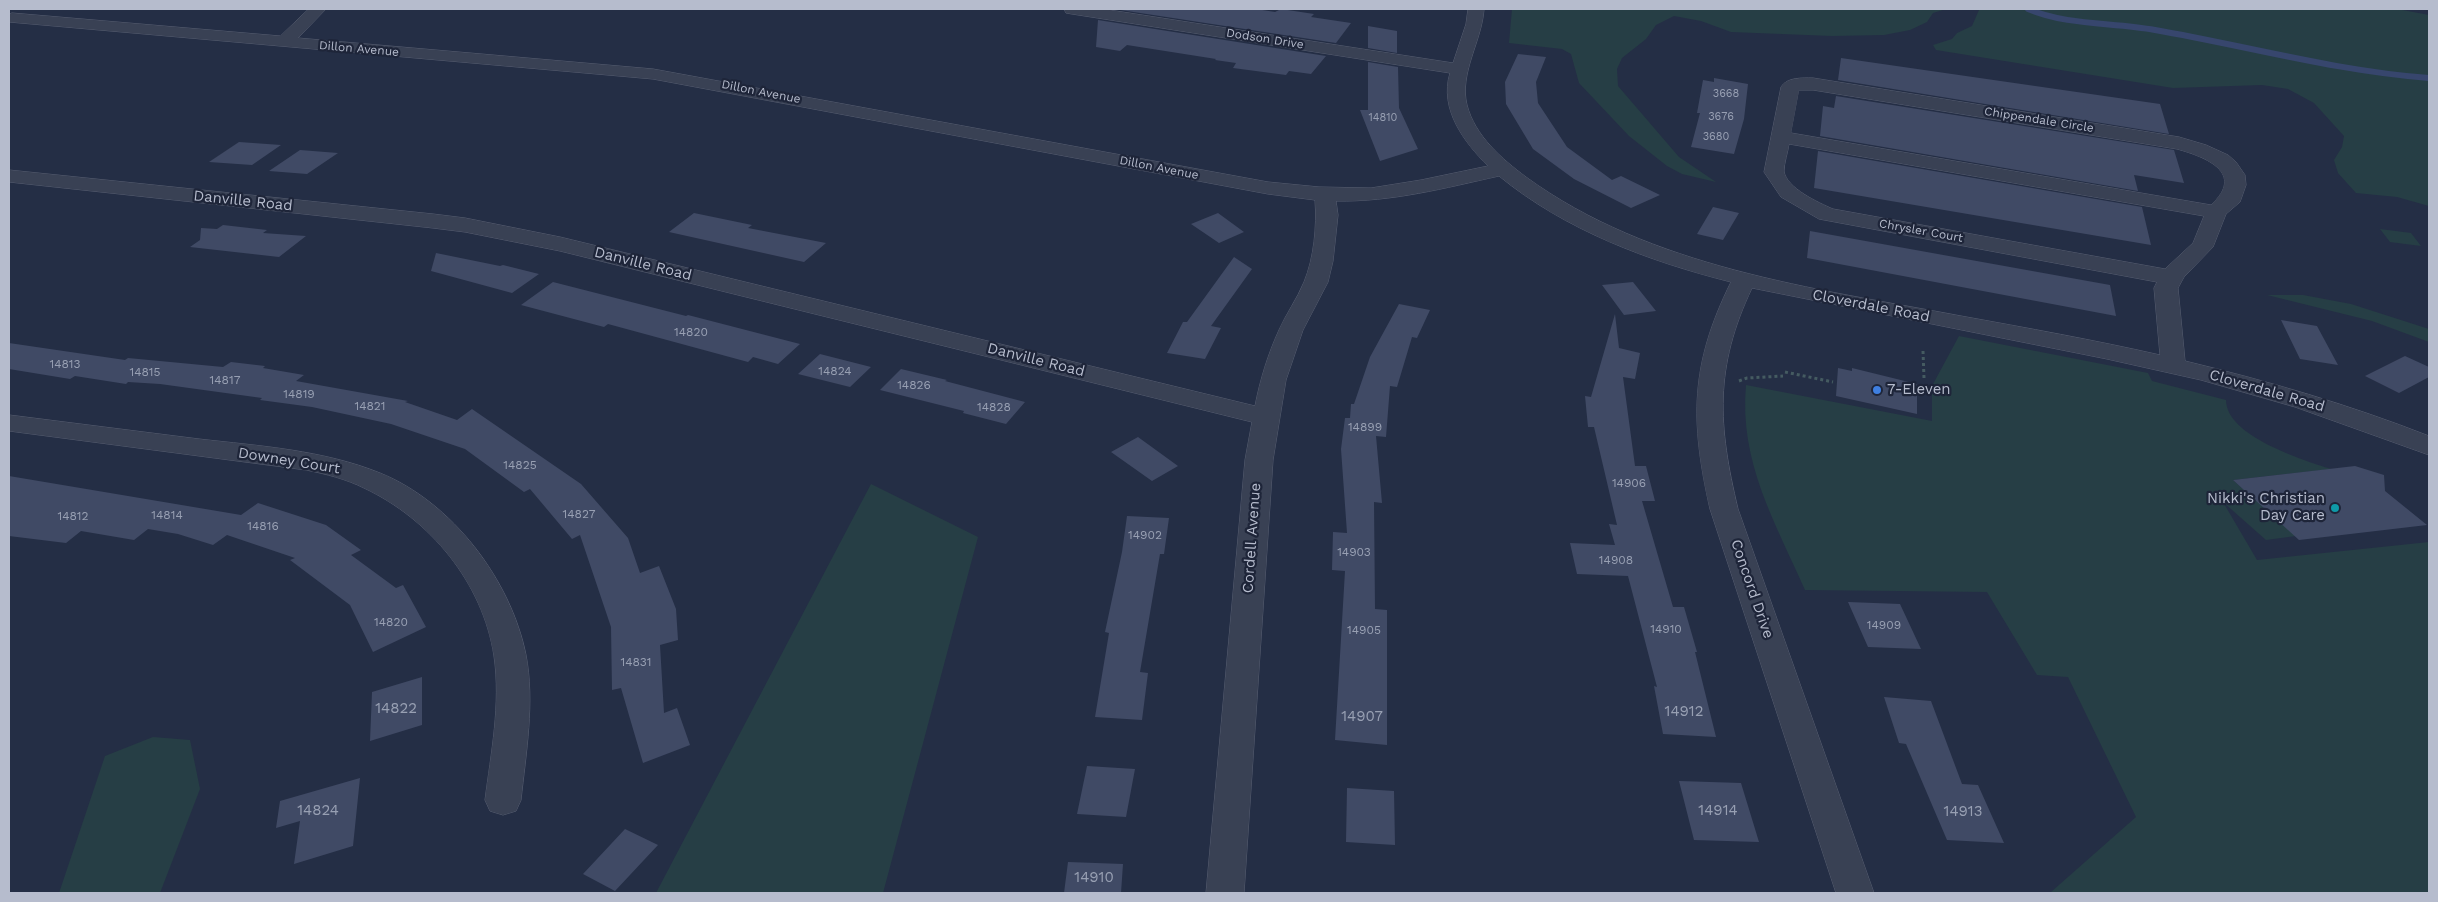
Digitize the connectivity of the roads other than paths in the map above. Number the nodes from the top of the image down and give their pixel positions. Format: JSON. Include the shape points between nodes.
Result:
{"nodes":[{"id":1,"x":31,"y":9,"type":"edge"},
{"id":2,"x":318,"y":9,"type":"edge"},
{"id":3,"x":1072,"y":9,"type":"edge"},
{"id":4,"x":1476,"y":9,"type":"edge"},
{"id":5,"x":10,"y":18,"type":"edge"},
{"id":6,"x":284,"y":42,"type":"junction"},
{"id":7,"x":1459,"y":70,"type":"junction"},
{"id":8,"x":1790,"y":87,"type":"joint"},
{"id":9,"x":1781,"y":137,"type":"junction"},
{"id":10,"x":1503,"y":169,"type":"junction"},
{"id":11,"x":9,"y":176,"type":"edge"},
{"id":12,"x":1325,"y":194,"type":"junction"},
{"id":13,"x":2216,"y":212,"type":"junction"},
{"id":14,"x":2169,"y":277,"type":"junction"},
{"id":15,"x":1744,"y":280,"type":"junction"},
{"id":16,"x":2173,"y":366,"type":"junction"},
{"id":17,"x":1265,"y":417,"type":"junction"},
{"id":18,"x":9,"y":423,"type":"edge"},
{"id":19,"x":2429,"y":446,"type":"edge"},
{"id":20,"x":503,"y":800,"type":"dead end"},
{"id":21,"x":1225,"y":893,"type":"edge"},
{"id":22,"x":1855,"y":893,"type":"edge"}],
"edges":[{"from":1,"to":5,"type":"street"},
{"from":2,"to":6,"type":"street"},
{"from":3,"to":7,"type":"street","name":"Dodson Drive"},
{"from":4,"to":7,"type":"street","name":"Cloverdale Road","via":[[1474,31]]},
{"from":5,"to":6,"type":"street","name":"Dillon Avenue"},
{"from":6,"to":12,"type":"street","name":"Dillon Avenue","via":[[682,78],[1268,188]]},
{"from":7,"to":10,"type":"street","name":"Cloverdale Road","via":[[1455,85],[1457,104],[1464,122],[1478,144]]},
{"from":8,"to":9,"type":"street","name":"Chrysler Court"},
{"from":8,"to":13,"type":"street","name":"Chippendale Circle","via":[[1813,84],[2179,142],[2221,158],[2231,169],[2236,183],[2232,197]]},
{"from":9,"to":13,"type":"street"},
{"from":9,"to":14,"type":"street","name":"Chrysler Court","via":[[1774,172],[1778,184],[1804,204],[1826,214]]},
{"from":10,"to":12,"type":"street","name":"Dillon Avenue","via":[[1395,191]]},
{"from":10,"to":15,"type":"street","name":"Cloverdale Road","via":[[1551,204],[1588,224],[1677,260]]},
{"from":11,"to":17,"type":"street","name":"Danville Road","via":[[490,229],[580,248]]},
{"from":12,"to":17,"type":"street","name":"Cordell Avenue","via":[[1327,215],[1322,261],[1316,282],[1291,330],[1273,380]]},
{"from":13,"to":14,"type":"street","name":"Chippendale Circle","via":[[2210,233],[2199,250]]},
{"from":14,"to":16,"type":"street","via":[[2167,314]]},
{"from":15,"to":16,"type":"street","name":"Cloverdale Road"},
{"from":15,"to":22,"type":"street","name":"Concord Drive","via":[[1730,304],[1711,361],[1709,428],[1716,477]]},
{"from":16,"to":19,"type":"street","name":"Cloverdale Road","via":[[2312,403]]},
{"from":17,"to":21,"type":"street","name":"Cordell Avenue","via":[[1258,460]]},
{"from":18,"to":20,"type":"street","name":"Downey Court","via":[[341,468],[374,481],[430,518],[474,565],[500,615],[510,656],[512,713]]}]}
